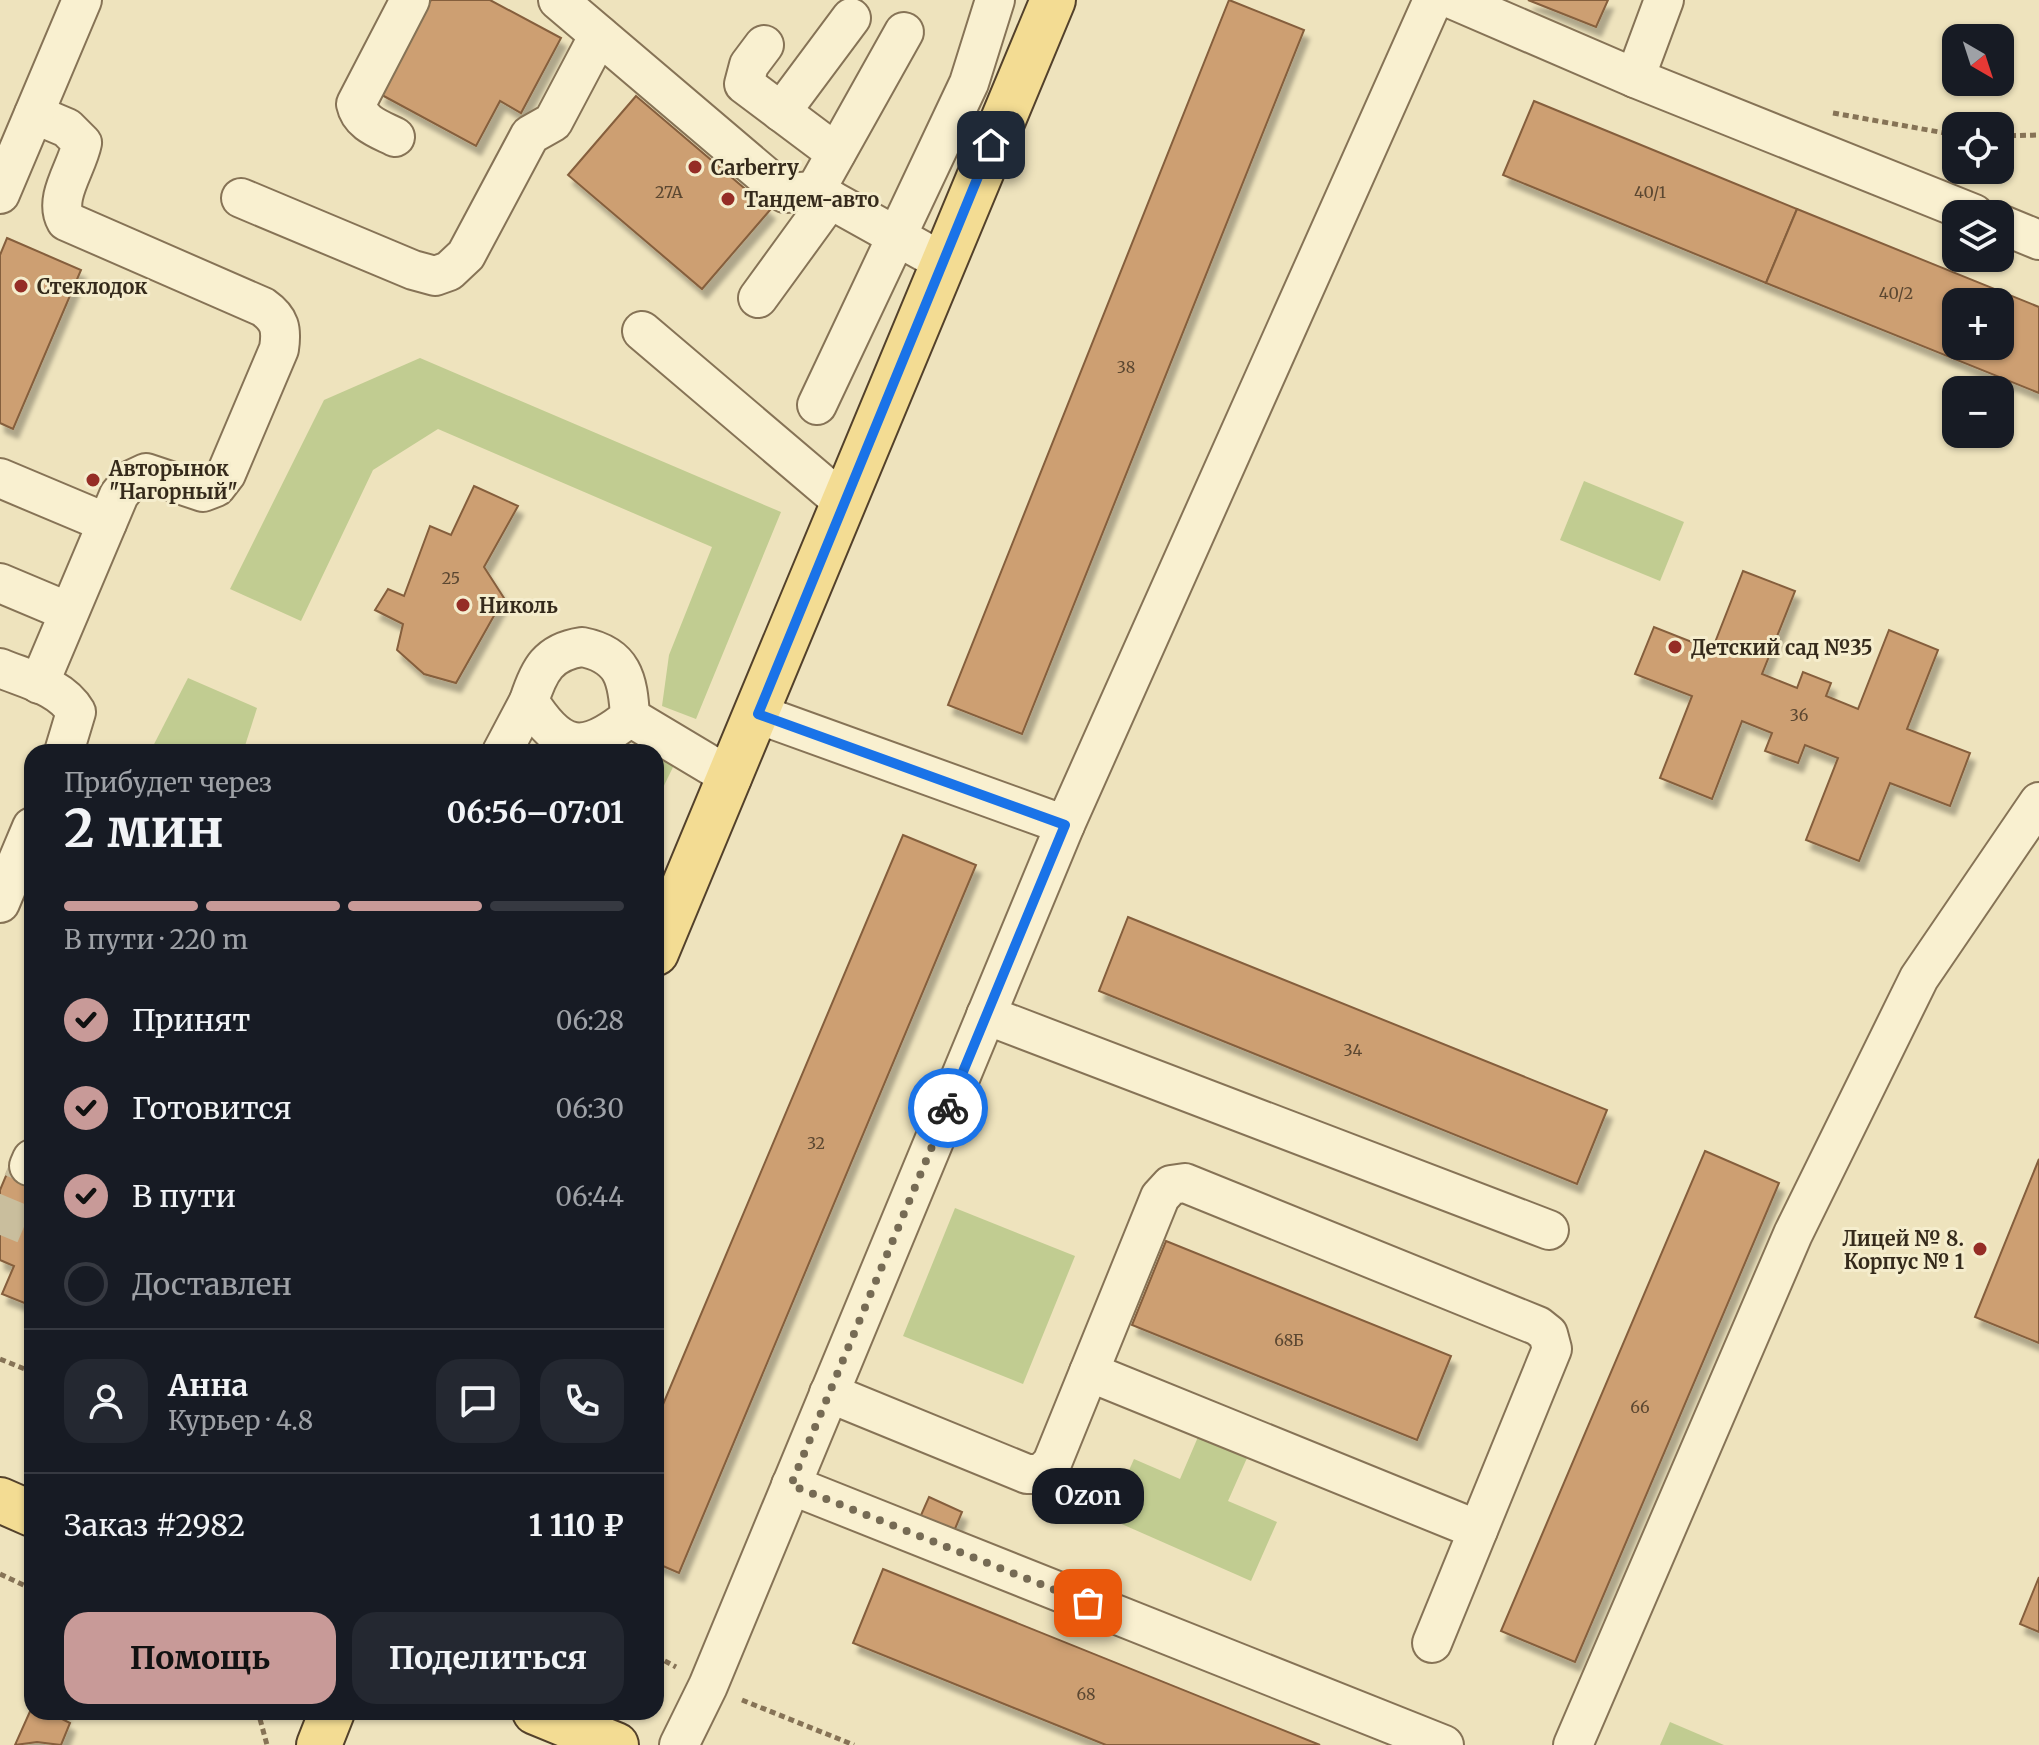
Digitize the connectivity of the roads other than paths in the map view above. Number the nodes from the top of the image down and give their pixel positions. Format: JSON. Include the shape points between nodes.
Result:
{"nodes":[{"id":1,"x":82,"y":0,"type":"edge"},
{"id":2,"x":410,"y":0,"type":"edge"},
{"id":3,"x":558,"y":0,"type":"edge"},
{"id":4,"x":995,"y":0,"type":"edge"},
{"id":5,"x":1053,"y":0,"type":"edge"},
{"id":6,"x":1433,"y":0,"type":"edge"},
{"id":7,"x":1454,"y":0,"type":"edge"},
{"id":8,"x":1664,"y":0,"type":"edge"},
{"id":9,"x":851,"y":18,"type":"dead end"},
{"id":10,"x":904,"y":32,"type":"dead end"},
{"id":11,"x":599,"y":35,"type":"junction"},
{"id":12,"x":764,"y":45,"type":"dead end"},
{"id":13,"x":1635,"y":78,"type":"junction"},
{"id":14,"x":781,"y":112,"type":"junction"},
{"id":15,"x":34,"y":114,"type":"junction"},
{"id":16,"x":395,"y":137,"type":"dead end"},
{"id":17,"x":836,"y":153,"type":"junction"},
{"id":18,"x":0,"y":194,"type":"edge"},
{"id":19,"x":822,"y":195,"type":"junction"},
{"id":20,"x":241,"y":198,"type":"dead end"},
{"id":21,"x":1942,"y":201,"type":"edge"},
{"id":22,"x":2014,"y":230,"type":"edge"},
{"id":23,"x":896,"y":236,"type":"junction"},
{"id":24,"x":2039,"y":240,"type":"edge"},
{"id":25,"x":941,"y":261,"type":"junction"},
{"id":26,"x":758,"y":298,"type":"dead end"},
{"id":27,"x":642,"y":331,"type":"dead end"},
{"id":28,"x":817,"y":405,"type":"dead end"},
{"id":29,"x":0,"y":478,"type":"edge"},
{"id":30,"x":843,"y":502,"type":"junction"},
{"id":31,"x":107,"y":523,"type":"junction"},
{"id":32,"x":0,"y":583,"type":"edge"},
{"id":33,"x":69,"y":612,"type":"junction"},
{"id":34,"x":0,"y":668,"type":"edge"},
{"id":35,"x":39,"y":684,"type":"junction"},
{"id":36,"x":529,"y":701,"type":"junction"},
{"id":37,"x":758,"y":714,"type":"junction"},
{"id":38,"x":630,"y":717,"type":"junction"},
{"id":39,"x":66,"y":744,"type":"edge"},
{"id":40,"x":506,"y":744,"type":"edge"},
{"id":41,"x":732,"y":778,"type":"junction"},
{"id":42,"x":2039,"y":802,"type":"edge"},
{"id":43,"x":1065,"y":825,"type":"junction"},
{"id":44,"x":24,"y":846,"type":"edge"},
{"id":45,"x":0,"y":903,"type":"edge"},
{"id":46,"x":664,"y":935,"type":"edge"},
{"id":47,"x":986,"y":1015,"type":"junction"},
{"id":48,"x":1549,"y":1230,"type":"dead end"},
{"id":49,"x":1089,"y":1372,"type":"junction"},
{"id":50,"x":829,"y":1393,"type":"junction"},
{"id":51,"x":791,"y":1485,"type":"junction"},
{"id":52,"x":0,"y":1500,"type":"edge"},
{"id":53,"x":24,"y":1510,"type":"edge"},
{"id":54,"x":1478,"y":1530,"type":"junction"},
{"id":55,"x":1432,"y":1643,"type":"dead end"},
{"id":56,"x":329,"y":1720,"type":"edge"},
{"id":57,"x":555,"y":1720,"type":"edge"},
{"id":58,"x":319,"y":1745,"type":"edge"},
{"id":59,"x":616,"y":1745,"type":"edge"},
{"id":60,"x":679,"y":1745,"type":"edge"},
{"id":61,"x":1444,"y":1745,"type":"edge"},
{"id":62,"x":1573,"y":1745,"type":"edge"}],
"edges":[{"from":1,"to":15,"type":"lane"},
{"from":2,"to":16,"type":"lane","via":[[356,104],[367,122]]},
{"from":3,"to":11,"type":"lane"},
{"from":4,"to":23,"type":"lane","via":[[969,83]]},
{"from":5,"to":25,"type":"main road"},
{"from":6,"to":43,"type":"lane"},
{"from":7,"to":13,"type":"lane"},
{"from":8,"to":13,"type":"lane"},
{"from":9,"to":14,"type":"lane"},
{"from":10,"to":17,"type":"lane"},
{"from":11,"to":19,"type":"lane","via":[[785,193]]},
{"from":11,"to":20,"type":"lane","via":[[553,122],[530,135],[466,255],[449,271],[435,276],[413,270]]},
{"from":12,"to":14,"type":"lane","via":[[749,65],[744,84]]},
{"from":13,"to":21,"type":"lane"},
{"from":14,"to":17,"type":"lane"},
{"from":15,"to":18,"type":"lane"},
{"from":15,"to":31,"type":"lane","via":[[67,128],[82,143],[63,196],[60,211],[66,221],[263,307],[282,329],[279,349],[216,487],[203,492],[146,473],[131,480],[119,495]]},
{"from":17,"to":19,"type":"lane"},
{"from":19,"to":23,"type":"lane"},
{"from":19,"to":26,"type":"lane"},
{"from":22,"to":24,"type":"lane"},
{"from":23,"to":25,"type":"lane"},
{"from":23,"to":28,"type":"lane"},
{"from":25,"to":30,"type":"main road"},
{"from":27,"to":30,"type":"lane"},
{"from":29,"to":31,"type":"lane"},
{"from":30,"to":37,"type":"main road"},
{"from":31,"to":33,"type":"lane"},
{"from":32,"to":33,"type":"lane"},
{"from":33,"to":35,"type":"lane"},
{"from":34,"to":35,"type":"lane"},
{"from":35,"to":39,"type":"lane","via":[[70,701],[76,712]]},
{"from":36,"to":38,"type":"lane","via":[[547,729],[563,740],[589,743]]},
{"from":36,"to":38,"type":"lane","via":[[539,671],[550,658],[582,647],[600,651],[621,668]]},
{"from":36,"to":40,"type":"lane"},
{"from":37,"to":41,"type":"main road"},
{"from":37,"to":43,"type":"lane"},
{"from":38,"to":41,"type":"lane"},
{"from":41,"to":46,"type":"main road"},
{"from":42,"to":62,"type":"lane","via":[[1919,978],[1793,1234]]},
{"from":43,"to":47,"type":"lane"},
{"from":44,"to":45,"type":"lane"},
{"from":47,"to":48,"type":"lane"},
{"from":47,"to":50,"type":"lane"},
{"from":49,"to":50,"type":"lane","via":[[1052,1463],[1041,1474],[1027,1474]]},
{"from":49,"to":54,"type":"lane"},
{"from":49,"to":54,"type":"lane","via":[[1160,1197],[1171,1185],[1185,1183],[1479,1302],[1538,1326],[1548,1334],[1552,1349]]},
{"from":50,"to":51,"type":"lane"},
{"from":51,"to":60,"type":"lane"},
{"from":51,"to":61,"type":"lane"},
{"from":52,"to":53,"type":"main road"},
{"from":54,"to":55,"type":"lane"},
{"from":56,"to":58,"type":"main road"},
{"from":57,"to":59,"type":"main road"}]}
